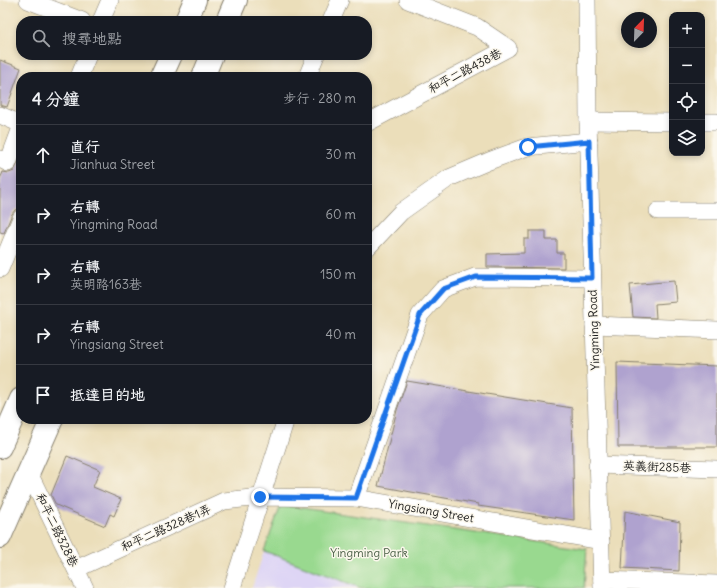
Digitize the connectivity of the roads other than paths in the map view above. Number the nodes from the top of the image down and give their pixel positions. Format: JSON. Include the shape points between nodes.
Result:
{"nodes":[{"id":1,"x":28,"y":0,"type":"edge"},
{"id":2,"x":110,"y":0,"type":"edge"},
{"id":3,"x":195,"y":0,"type":"edge"},
{"id":4,"x":236,"y":0,"type":"edge"},
{"id":5,"x":340,"y":0,"type":"edge"},
{"id":6,"x":408,"y":0,"type":"edge"},
{"id":7,"x":587,"y":0,"type":"edge"},
{"id":8,"x":69,"y":16,"type":"edge"},
{"id":9,"x":103,"y":16,"type":"edge"},
{"id":10,"x":188,"y":16,"type":"edge"},
{"id":11,"x":229,"y":16,"type":"edge"},
{"id":12,"x":333,"y":16,"type":"edge"},
{"id":13,"x":86,"y":60,"type":"edge"},
{"id":14,"x":169,"y":60,"type":"edge"},
{"id":15,"x":210,"y":60,"type":"edge"},
{"id":16,"x":314,"y":60,"type":"edge"},
{"id":17,"x":81,"y":72,"type":"edge"},
{"id":18,"x":163,"y":72,"type":"edge"},
{"id":19,"x":205,"y":72,"type":"edge"},
{"id":20,"x":309,"y":72,"type":"edge"},
{"id":21,"x":0,"y":115,"type":"edge"},
{"id":22,"x":372,"y":120,"type":"edge"},
{"id":23,"x":588,"y":121,"type":"junction"},
{"id":24,"x":16,"y":122,"type":"edge"},
{"id":25,"x":669,"y":122,"type":"edge"},
{"id":26,"x":705,"y":122,"type":"edge"},
{"id":27,"x":717,"y":122,"type":"edge"},
{"id":28,"x":16,"y":141,"type":"edge"},
{"id":29,"x":589,"y":141,"type":"junction"},
{"id":30,"x":0,"y":159,"type":"edge"},
{"id":31,"x":658,"y":211,"type":"dead end"},
{"id":32,"x":717,"y":211,"type":"edge"},
{"id":33,"x":16,"y":232,"type":"edge"},
{"id":34,"x":372,"y":243,"type":"edge"},
{"id":35,"x":10,"y":249,"type":"edge"},
{"id":36,"x":0,"y":269,"type":"edge"},
{"id":37,"x":592,"y":278,"type":"junction"},
{"id":38,"x":594,"y":325,"type":"junction"},
{"id":39,"x":717,"y":330,"type":"edge"},
{"id":40,"x":16,"y":411,"type":"edge"},
{"id":41,"x":50,"y":424,"type":"edge"},
{"id":42,"x":284,"y":424,"type":"edge"},
{"id":43,"x":0,"y":447,"type":"edge"},
{"id":44,"x":597,"y":465,"type":"junction"},
{"id":45,"x":717,"y":469,"type":"edge"},
{"id":46,"x":28,"y":471,"type":"junction"},
{"id":47,"x":260,"y":497,"type":"junction"},
{"id":48,"x":356,"y":498,"type":"junction"},
{"id":49,"x":0,"y":537,"type":"edge"},
{"id":50,"x":601,"y":541,"type":"junction"},
{"id":51,"x":76,"y":568,"type":"junction"},
{"id":52,"x":602,"y":584,"type":"edge"},
{"id":53,"x":717,"y":584,"type":"edge"},
{"id":54,"x":86,"y":588,"type":"edge"},
{"id":55,"x":232,"y":588,"type":"edge"}],
"edges":[{"from":1,"to":8,"type":"street"},
{"from":2,"to":9,"type":"street"},
{"from":3,"to":10,"type":"street"},
{"from":4,"to":11,"type":"street"},
{"from":5,"to":12,"type":"street"},
{"from":6,"to":22,"type":"street","name":"和平二路438巷","via":[[477,27],[508,48]]},
{"from":7,"to":23,"type":"street","name":"Yingming Road"},
{"from":13,"to":17,"type":"street"},
{"from":14,"to":18,"type":"street"},
{"from":15,"to":19,"type":"street"},
{"from":16,"to":20,"type":"street"},
{"from":21,"to":24,"type":"street"},
{"from":23,"to":25,"type":"street"},
{"from":23,"to":29,"type":"street","name":"Yingming Road"},
{"from":26,"to":27,"type":"street"},
{"from":28,"to":30,"type":"street","via":[[8,163]]},
{"from":29,"to":34,"type":"street","via":[[528,147],[449,178],[402,212]]},
{"from":29,"to":37,"type":"street","name":"Yingming Road"},
{"from":31,"to":32,"type":"street"},
{"from":33,"to":35,"type":"street"},
{"from":35,"to":36,"type":"street"},
{"from":37,"to":38,"type":"street","name":"Yingming Road"},
{"from":37,"to":48,"type":"street","via":[[476,277],[443,289],[420,315]]},
{"from":38,"to":39,"type":"street"},
{"from":38,"to":44,"type":"street","name":"Yingming Road"},
{"from":40,"to":43,"type":"street"},
{"from":41,"to":46,"type":"street"},
{"from":42,"to":47,"type":"street"},
{"from":44,"to":45,"type":"street","name":"英義街285巷"},
{"from":44,"to":50,"type":"street","name":"Yingming Road"},
{"from":46,"to":49,"type":"street"},
{"from":46,"to":51,"type":"street","name":"和平二路328巷"},
{"from":47,"to":48,"type":"street","name":"Yingsiang Street"},
{"from":47,"to":51,"type":"street","name":"和平二路328巷1弄","via":[[224,501]]},
{"from":47,"to":55,"type":"street"},
{"from":48,"to":50,"type":"street","name":"Yingsiang Street"},
{"from":50,"to":52,"type":"street","name":"Yingming Road"},
{"from":51,"to":54,"type":"street","name":"和平二路328巷"},
{"from":52,"to":53,"type":"street"}]}
